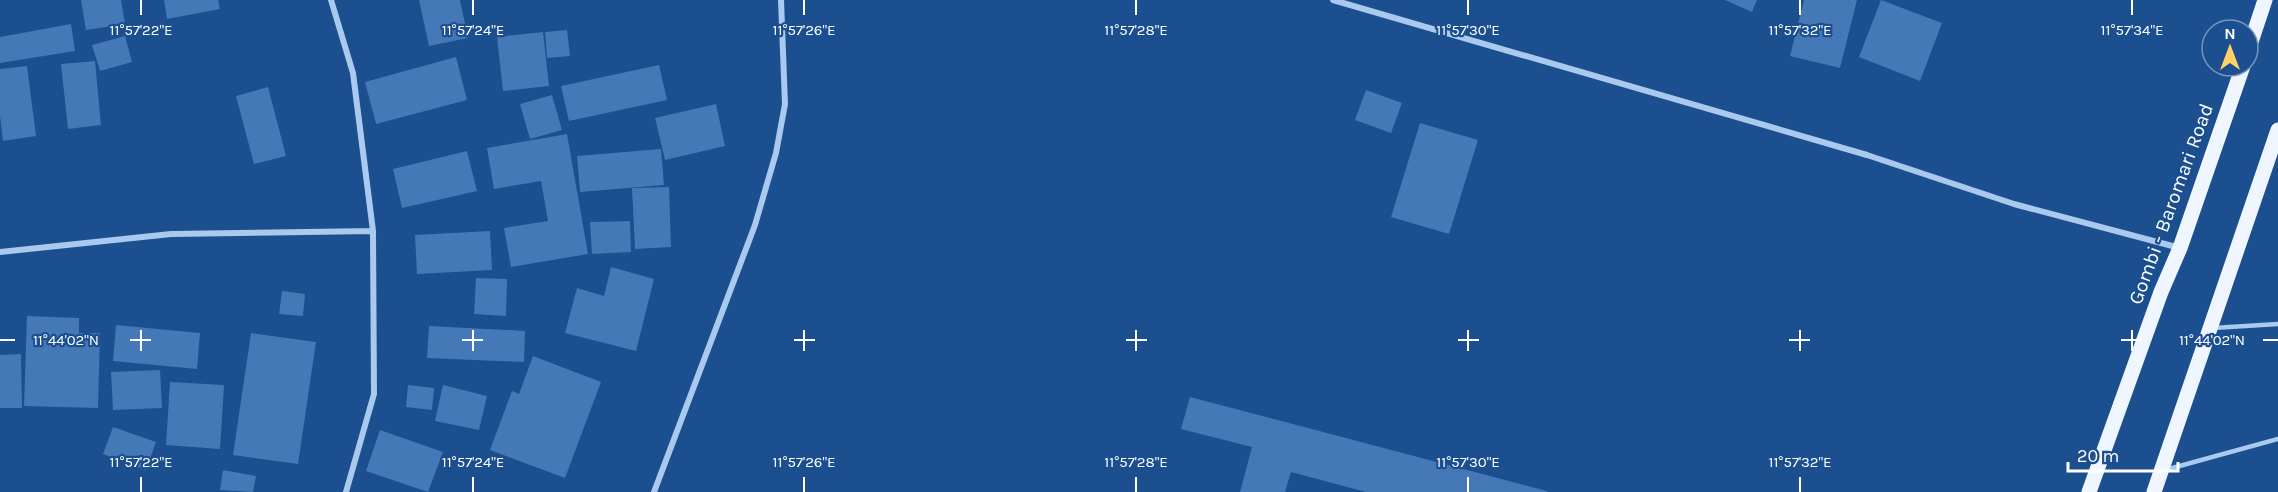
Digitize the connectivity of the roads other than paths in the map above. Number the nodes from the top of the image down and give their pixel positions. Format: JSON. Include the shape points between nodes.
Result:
{"nodes":[{"id":1,"x":331,"y":0,"type":"edge"},
{"id":2,"x":781,"y":0,"type":"edge"},
{"id":3,"x":1333,"y":0,"type":"edge"},
{"id":4,"x":2265,"y":0,"type":"edge"},
{"id":5,"x":2259,"y":18,"type":"edge"},
{"id":6,"x":2239,"y":78,"type":"edge"},
{"id":7,"x":2278,"y":130,"type":"edge"},
{"id":8,"x":373,"y":231,"type":"junction"},
{"id":9,"x":2180,"y":248,"type":"junction"},
{"id":10,"x":0,"y":252,"type":"edge"},
{"id":11,"x":2278,"y":324,"type":"edge"},
{"id":12,"x":2210,"y":328,"type":"junction"},
{"id":13,"x":2278,"y":439,"type":"edge"},
{"id":14,"x":2161,"y":471,"type":"junction"},
{"id":15,"x":346,"y":492,"type":"edge"},
{"id":16,"x":654,"y":492,"type":"edge"},
{"id":17,"x":2089,"y":492,"type":"edge"},
{"id":18,"x":2154,"y":492,"type":"edge"}],
"edges":[{"from":1,"to":8,"type":"street","via":[[353,73]]},
{"from":2,"to":16,"type":"street","via":[[785,104],[776,153],[755,225]]},
{"from":3,"to":9,"type":"street","via":[[1867,155],[2014,204]]},
{"from":4,"to":5,"type":"main road"},
{"from":6,"to":9,"type":"main road","name":"Gombi - Baromari Road"},
{"from":7,"to":12,"type":"main road"},
{"from":8,"to":10,"type":"street","via":[[171,234]]},
{"from":8,"to":15,"type":"street","via":[[374,394]]},
{"from":9,"to":17,"type":"main road","name":"Gombi - Baromari Road"},
{"from":11,"to":12,"type":"lane"},
{"from":12,"to":14,"type":"main road"},
{"from":13,"to":14,"type":"lane"},
{"from":14,"to":18,"type":"main road"}]}
